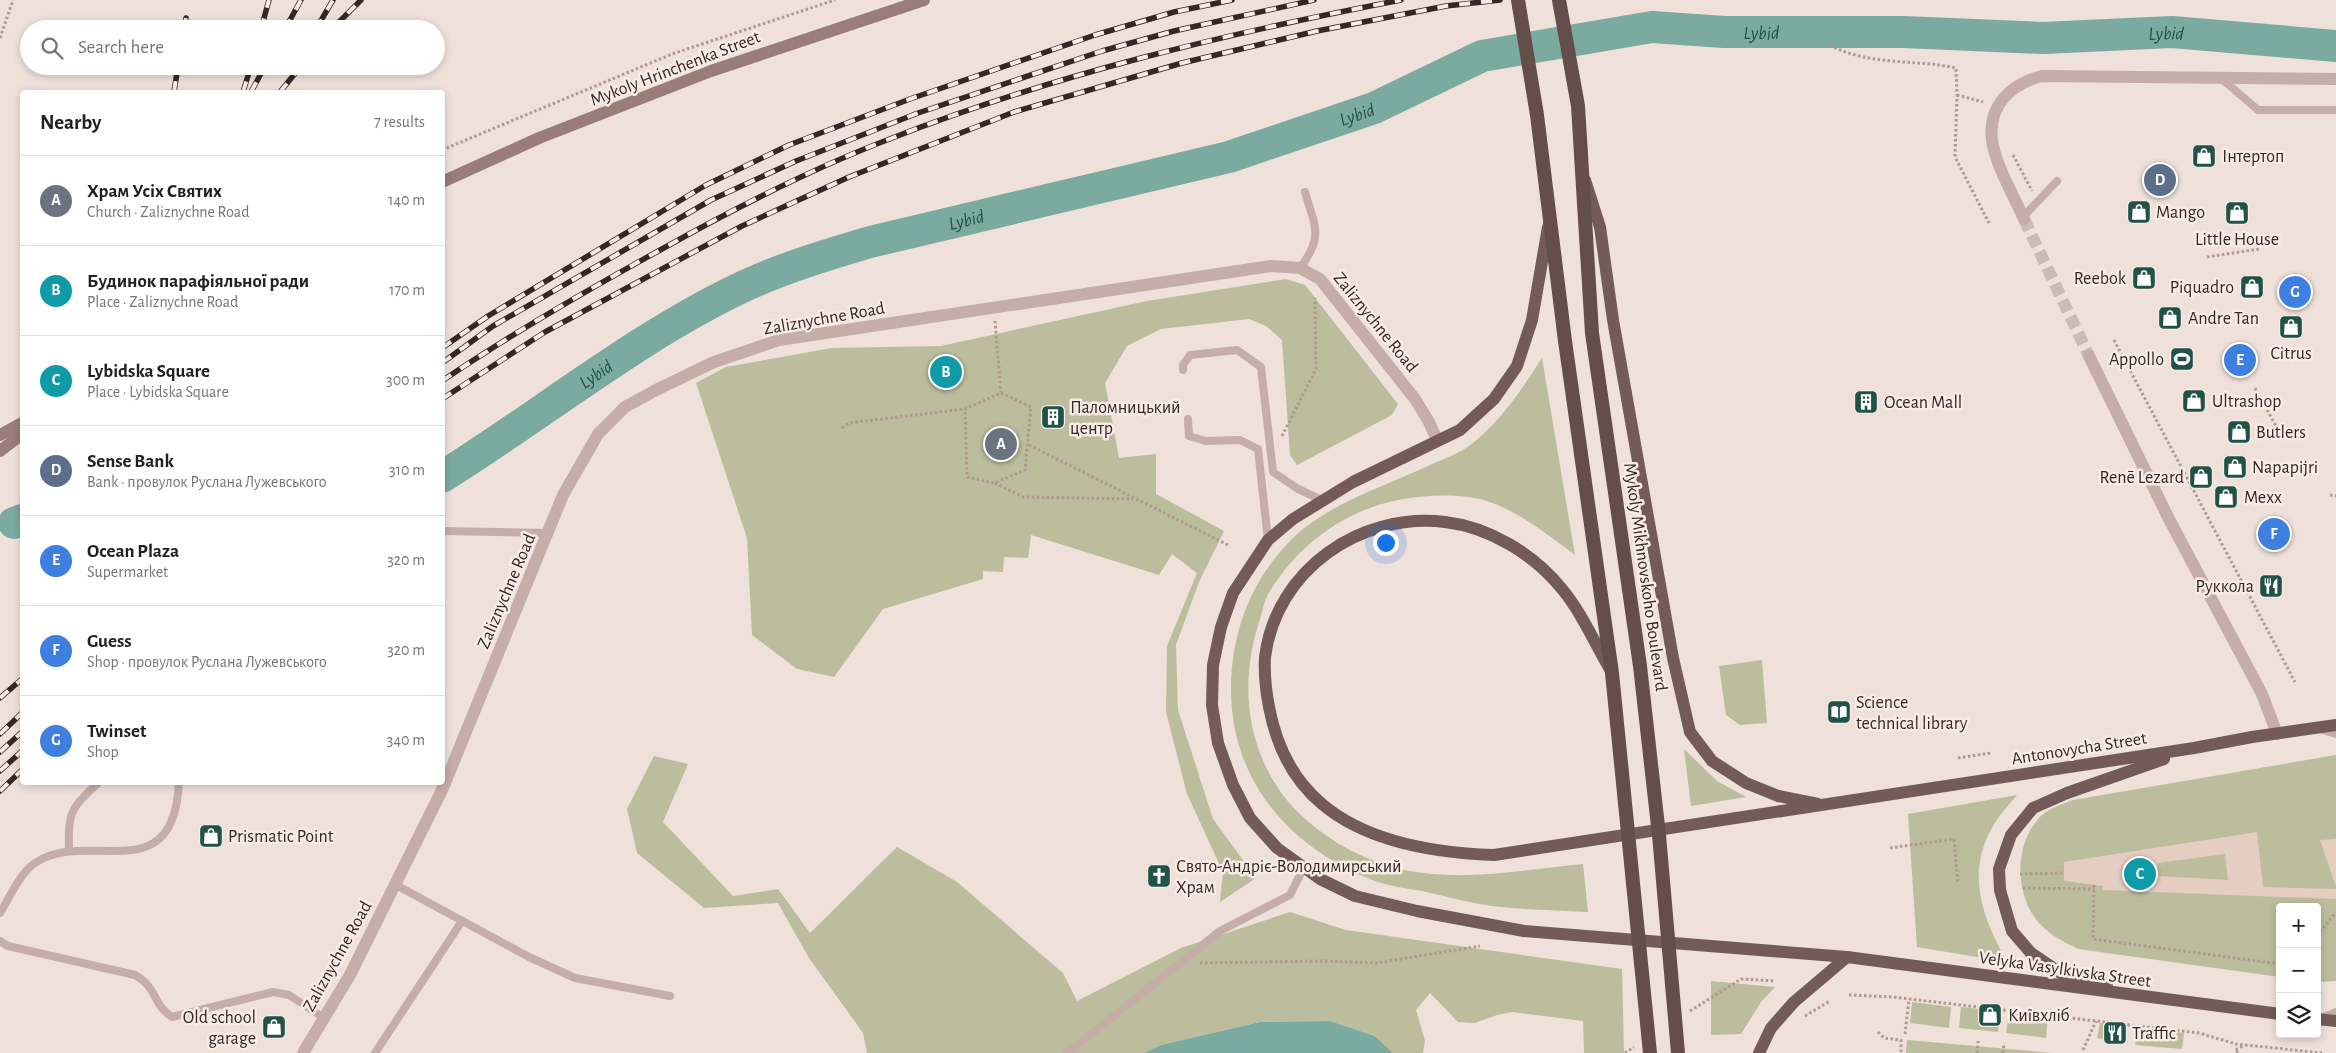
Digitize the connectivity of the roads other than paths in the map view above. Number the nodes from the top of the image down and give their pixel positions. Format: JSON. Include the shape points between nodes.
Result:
{"nodes":[{"id":1,"x":924,"y":0,"type":"edge"},
{"id":2,"x":1518,"y":0,"type":"edge"},
{"id":3,"x":1559,"y":0,"type":"edge"},
{"id":4,"x":2221,"y":78,"type":"junction"},
{"id":5,"x":2336,"y":79,"type":"edge"},
{"id":6,"x":2336,"y":110,"type":"edge"},
{"id":7,"x":1582,"y":170,"type":"junction"},
{"id":8,"x":445,"y":181,"type":"edge"},
{"id":9,"x":2057,"y":181,"type":"dead end"},
{"id":10,"x":1305,"y":192,"type":"dead end"},
{"id":11,"x":2023,"y":218,"type":"joint"},
{"id":12,"x":1550,"y":219,"type":"junction"},
{"id":13,"x":1300,"y":268,"type":"junction"},
{"id":14,"x":2089,"y":356,"type":"tunnel mouth"},
{"id":15,"x":1183,"y":370,"type":"dead end"},
{"id":16,"x":1188,"y":419,"type":"dead end"},
{"id":17,"x":20,"y":424,"type":"edge"},
{"id":18,"x":20,"y":435,"type":"edge"},
{"id":19,"x":0,"y":436,"type":"edge"},
{"id":20,"x":1437,"y":440,"type":"junction"},
{"id":21,"x":0,"y":450,"type":"edge"},
{"id":22,"x":1322,"y":500,"type":"junction"},
{"id":23,"x":445,"y":530,"type":"edge"},
{"id":24,"x":549,"y":533,"type":"junction"},
{"id":25,"x":1268,"y":540,"type":"junction"},
{"id":26,"x":1612,"y":673,"type":"junction"},
{"id":27,"x":2336,"y":725,"type":"edge"},
{"id":28,"x":2315,"y":728,"type":"junction"},
{"id":29,"x":2277,"y":734,"type":"junction"},
{"id":30,"x":2336,"y":734,"type":"edge"},
{"id":31,"x":2194,"y":748,"type":"junction"},
{"id":32,"x":96,"y":785,"type":"edge"},
{"id":33,"x":179,"y":785,"type":"edge"},
{"id":34,"x":1828,"y":806,"type":"junction"},
{"id":35,"x":69,"y":851,"type":"junction"},
{"id":36,"x":1303,"y":868,"type":"junction"},
{"id":37,"x":396,"y":885,"type":"junction"},
{"id":38,"x":0,"y":913,"type":"edge"},
{"id":39,"x":462,"y":921,"type":"junction"},
{"id":40,"x":0,"y":941,"type":"edge"},
{"id":41,"x":1846,"y":957,"type":"junction"},
{"id":42,"x":670,"y":996,"type":"dead end"},
{"id":43,"x":2152,"y":999,"type":"junction"},
{"id":44,"x":2336,"y":1012,"type":"edge"},
{"id":45,"x":2276,"y":1014,"type":"edge"},
{"id":46,"x":324,"y":1018,"type":"junction"},
{"id":47,"x":2321,"y":1018,"type":"edge"},
{"id":48,"x":2321,"y":1019,"type":"edge"},
{"id":49,"x":2336,"y":1021,"type":"edge"},
{"id":50,"x":1677,"y":1049,"type":"edge"},
{"id":51,"x":1650,"y":1052,"type":"edge"},
{"id":52,"x":303,"y":1053,"type":"edge"},
{"id":53,"x":374,"y":1053,"type":"edge"},
{"id":54,"x":1067,"y":1053,"type":"edge"},
{"id":55,"x":1759,"y":1053,"type":"edge"}],
"edges":[{"from":1,"to":8,"type":"main road","name":"Mykoly Hrinchenka Street","via":[[711,71],[539,138]]},
{"from":2,"to":12,"type":"highway"},
{"from":3,"to":7,"type":"highway","name":"Mykoly Mikhnovskoho Boulevard","via":[[1578,106]]},
{"from":4,"to":5,"type":"street"},
{"from":4,"to":6,"type":"lane","via":[[2258,110]]},
{"from":4,"to":11,"type":"street","via":[[2042,76],[2024,80],[2008,92],[1998,107],[1992,130],[1994,150]]},
{"from":7,"to":34,"type":"main road","via":[[1600,227],[1613,320],[1671,649],[1690,732],[1712,761],[1746,783],[1778,796]]},
{"from":7,"to":50,"type":"highway","name":"Mykoly Mikhnovskoho Boulevard","via":[[1592,333],[1640,666],[1659,835]]},
{"from":9,"to":11,"type":"lane"},
{"from":10,"to":13,"type":"lane","via":[[1317,233],[1313,251]]},
{"from":12,"to":20,"type":"main road","via":[[1532,320],[1517,366],[1494,399],[1460,430]]},
{"from":12,"to":26,"type":"highway","via":[[1564,341]]},
{"from":13,"to":20,"type":"street","name":"Zaliznychne Road","via":[[1320,279],[1415,399]]},
{"from":13,"to":24,"type":"street","name":"Zaliznychne Road","via":[[1271,266],[779,340],[714,362],[625,406],[598,434],[563,495]]},
{"from":14,"to":29,"type":"street","via":[[2169,519],[2262,694]]},
{"from":15,"to":22,"type":"lane","via":[[1190,355],[1237,350],[1261,367],[1273,472],[1298,490]]},
{"from":16,"to":25,"type":"lane","via":[[1189,436],[1206,441],[1240,440],[1258,449]]},
{"from":17,"to":19,"type":"main road"},
{"from":18,"to":21,"type":"main road"},
{"from":20,"to":22,"type":"main road"},
{"from":22,"to":25,"type":"main road"},
{"from":23,"to":24,"type":"lane"},
{"from":24,"to":37,"type":"street","name":"Zaliznychne Road","via":[[444,788]]},
{"from":25,"to":36,"type":"main road","name":"Velyka Vasylkivska Street","via":[[1233,593],[1221,627],[1213,665],[1212,705],[1218,743],[1233,785],[1250,818],[1277,848]]},
{"from":26,"to":34,"type":"main road","name":"Antonovycha Street","via":[[1562,588],[1524,554],[1480,530],[1429,520],[1376,527],[1349,538],[1324,555],[1302,576],[1285,600],[1272,627],[1265,658],[1266,691],[1272,722],[1282,753],[1299,781],[1322,804],[1352,823],[1420,847],[1456,854],[1494,855]]},
{"from":26,"to":51,"type":"highway"},
{"from":27,"to":28,"type":"main road","name":"Antonovycha Street"},
{"from":28,"to":29,"type":"main road","name":"Antonovycha Street"},
{"from":28,"to":30,"type":"lane"},
{"from":29,"to":31,"type":"main road","name":"Antonovycha Street"},
{"from":31,"to":34,"type":"main road","name":"Antonovycha Street"},
{"from":31,"to":43,"type":"main road","via":[[2033,808],[2012,835],[1999,870],[2000,890],[2012,931],[2031,954],[2062,974]]},
{"from":32,"to":35,"type":"lane","via":[[72,811]]},
{"from":33,"to":35,"type":"lane","via":[[178,800],[167,830],[154,844],[122,852]]},
{"from":35,"to":38,"type":"lane","via":[[48,856],[28,869]]},
{"from":36,"to":41,"type":"main road","name":"Velyka Vasylkivska Street","via":[[1355,896],[1524,931]]},
{"from":36,"to":54,"type":"lane","via":[[1290,896],[1220,931]]},
{"from":37,"to":39,"type":"lane"},
{"from":37,"to":46,"type":"street","name":"Zaliznychne Road"},
{"from":39,"to":42,"type":"lane","via":[[529,958],[575,978]]},
{"from":39,"to":53,"type":"lane"},
{"from":40,"to":46,"type":"lane","via":[[8,946],[135,975],[147,982],[159,1006],[172,1017],[273,992],[289,994]]},
{"from":41,"to":43,"type":"main road","name":"Velyka Vasylkivska Street"},
{"from":41,"to":55,"type":"main road","via":[[1794,1002],[1771,1028]]},
{"from":43,"to":45,"type":"main road","name":"Velyka Vasylkivska Street"},
{"from":44,"to":47,"type":"lane"},
{"from":46,"to":52,"type":"street","name":"Zaliznychne Road"},
{"from":48,"to":49,"type":"main road"}]}
